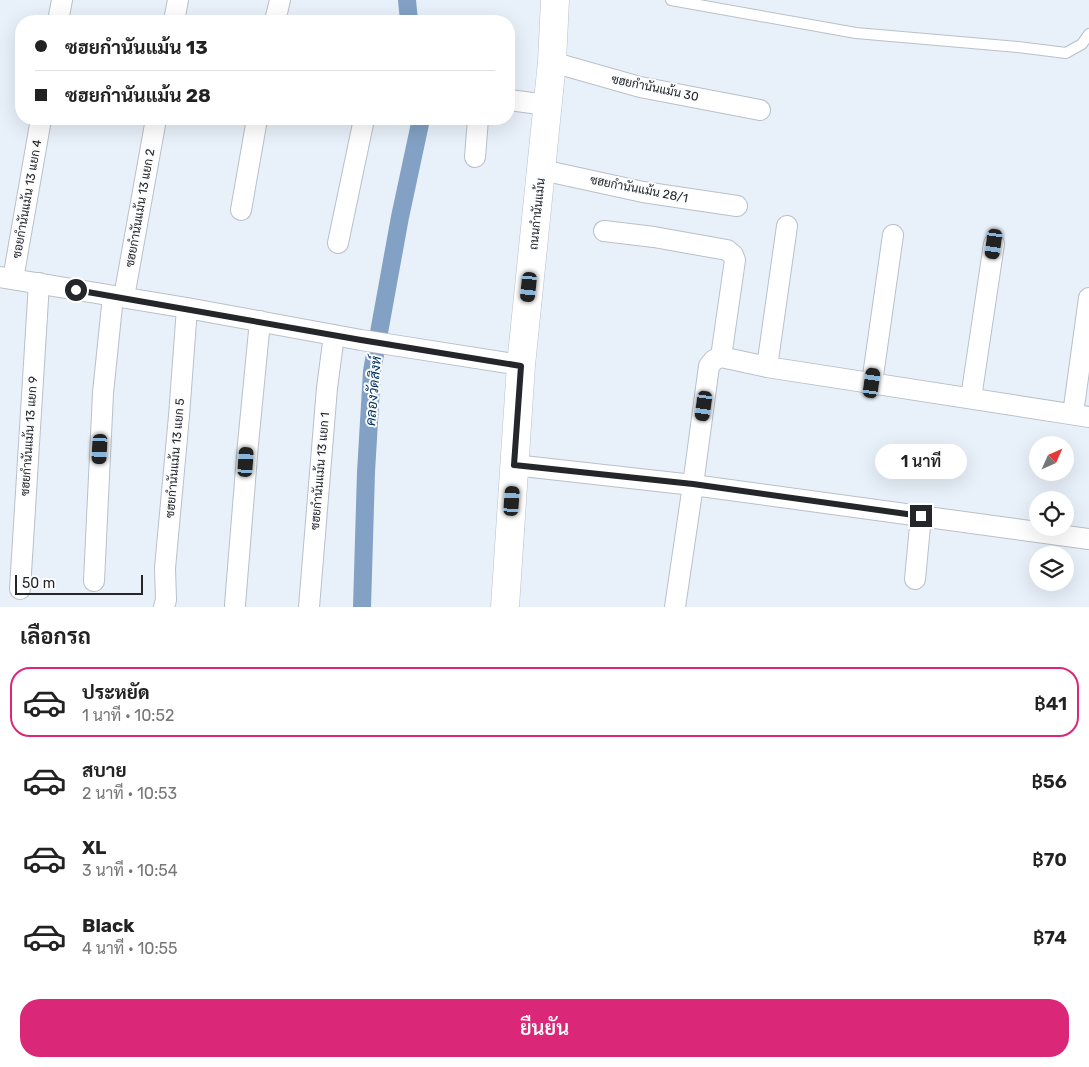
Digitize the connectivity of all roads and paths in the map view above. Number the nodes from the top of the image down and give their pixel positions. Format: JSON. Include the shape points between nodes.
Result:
{"nodes":[{"id":1,"x":62,"y":0,"type":"edge"},
{"id":2,"x":178,"y":0,"type":"edge"},
{"id":3,"x":280,"y":0,"type":"edge"},
{"id":4,"x":554,"y":0,"type":"edge"},
{"id":5,"x":671,"y":0,"type":"edge"},
{"id":6,"x":59,"y":15,"type":"edge"},
{"id":7,"x":175,"y":15,"type":"edge"},
{"id":8,"x":277,"y":15,"type":"edge"},
{"id":9,"x":1089,"y":34,"type":"edge"},
{"id":10,"x":552,"y":62,"type":"junction"},
{"id":11,"x":515,"y":101,"type":"edge"},
{"id":12,"x":547,"y":105,"type":"junction"},
{"id":13,"x":760,"y":110,"type":"dead end"},
{"id":14,"x":40,"y":125,"type":"edge"},
{"id":15,"x":155,"y":125,"type":"edge"},
{"id":16,"x":256,"y":125,"type":"edge"},
{"id":17,"x":363,"y":125,"type":"edge"},
{"id":18,"x":477,"y":125,"type":"edge"},
{"id":19,"x":474,"y":157,"type":"dead end"},
{"id":20,"x":542,"y":170,"type":"junction"},
{"id":21,"x":737,"y":206,"type":"dead end"},
{"id":22,"x":241,"y":210,"type":"dead end"},
{"id":23,"x":786,"y":226,"type":"dead end"},
{"id":24,"x":604,"y":232,"type":"dead end"},
{"id":25,"x":893,"y":234,"type":"dead end"},
{"id":26,"x":338,"y":243,"type":"dead end"},
{"id":27,"x":994,"y":244,"type":"dead end"},
{"id":28,"x":6,"y":278,"type":"edge"},
{"id":29,"x":39,"y":283,"type":"junction"},
{"id":30,"x":118,"y":297,"type":"junction"},
{"id":31,"x":1089,"y":298,"type":"edge"},
{"id":32,"x":187,"y":308,"type":"junction"},
{"id":33,"x":260,"y":321,"type":"junction"},
{"id":34,"x":334,"y":335,"type":"junction"},
{"id":35,"x":721,"y":357,"type":"junction"},
{"id":36,"x":521,"y":366,"type":"junction"},
{"id":37,"x":767,"y":367,"type":"junction"},
{"id":38,"x":872,"y":383,"type":"junction"},
{"id":39,"x":970,"y":398,"type":"junction"},
{"id":40,"x":1081,"y":416,"type":"edge"},
{"id":41,"x":514,"y":465,"type":"junction"},
{"id":42,"x":693,"y":484,"type":"junction"},
{"id":43,"x":921,"y":516,"type":"junction"},
{"id":44,"x":1089,"y":539,"type":"edge"},
{"id":45,"x":915,"y":579,"type":"dead end"},
{"id":46,"x":94,"y":581,"type":"dead end"},
{"id":47,"x":20,"y":589,"type":"dead end"},
{"id":48,"x":235,"y":605,"type":"dead end"},
{"id":49,"x":164,"y":607,"type":"edge"},
{"id":50,"x":309,"y":607,"type":"edge"},
{"id":51,"x":505,"y":607,"type":"edge"},
{"id":52,"x":675,"y":607,"type":"edge"}],
"edges":[{"from":1,"to":6,"type":"street"},
{"from":2,"to":7,"type":"street"},
{"from":3,"to":8,"type":"street"},
{"from":4,"to":10,"type":"street","name":"ถนนกำนันแม้น"},
{"from":5,"to":9,"type":"lane","via":[[856,33],[1066,53],[1082,44]]},
{"from":10,"to":12,"type":"street","name":"ถนนกำนันแม้น"},
{"from":10,"to":13,"type":"street","name":"ซฮยกำนันแม้น 30","via":[[640,87]]},
{"from":11,"to":12,"type":"street"},
{"from":12,"to":20,"type":"street","name":"ถนนกำนันแม้น"},
{"from":14,"to":28,"type":"street","name":"ซอยกำนันแม้น 13 แยก 4"},
{"from":15,"to":30,"type":"street","name":"ซฮยกำนันแม้น 13 แยก 2"},
{"from":16,"to":22,"type":"street"},
{"from":17,"to":26,"type":"street"},
{"from":18,"to":19,"type":"street"},
{"from":20,"to":21,"type":"street","name":"ซฮยกำนันแม้น 28/1","via":[[643,192]]},
{"from":20,"to":36,"type":"street","name":"ถนนกำนันแม้น"},
{"from":23,"to":37,"type":"street"},
{"from":24,"to":35,"type":"street","via":[[727,250],[733,255],[735,260]]},
{"from":25,"to":38,"type":"street"},
{"from":27,"to":39,"type":"street"},
{"from":28,"to":29,"type":"street"},
{"from":29,"to":30,"type":"street"},
{"from":29,"to":47,"type":"street","name":"ซฮยกำนันแม้น 13 แยก 9"},
{"from":30,"to":32,"type":"street"},
{"from":30,"to":46,"type":"street","name":"ซฮยกำนันแม้น 13 แยก 2","via":[[103,393]]},
{"from":31,"to":40,"type":"street"},
{"from":32,"to":33,"type":"street"},
{"from":32,"to":49,"type":"street","name":"ซฮยกำนันแม้น 13 แยก 5"},
{"from":33,"to":34,"type":"street"},
{"from":33,"to":48,"type":"street"},
{"from":34,"to":36,"type":"street"},
{"from":34,"to":50,"type":"street","name":"ซฮยกำนันแม้น 13 แยก 1","via":[[326,388]]},
{"from":35,"to":37,"type":"street"},
{"from":35,"to":42,"type":"street","via":[[709,366]]},
{"from":36,"to":41,"type":"street","name":"ถนนกำนันแม้น"},
{"from":37,"to":38,"type":"street"},
{"from":38,"to":39,"type":"street"},
{"from":39,"to":40,"type":"street"},
{"from":41,"to":42,"type":"street"},
{"from":41,"to":51,"type":"street","name":"ถนนกำนันแม้น"},
{"from":42,"to":43,"type":"street"},
{"from":42,"to":52,"type":"street"},
{"from":43,"to":44,"type":"street"},
{"from":43,"to":45,"type":"street"}]}
